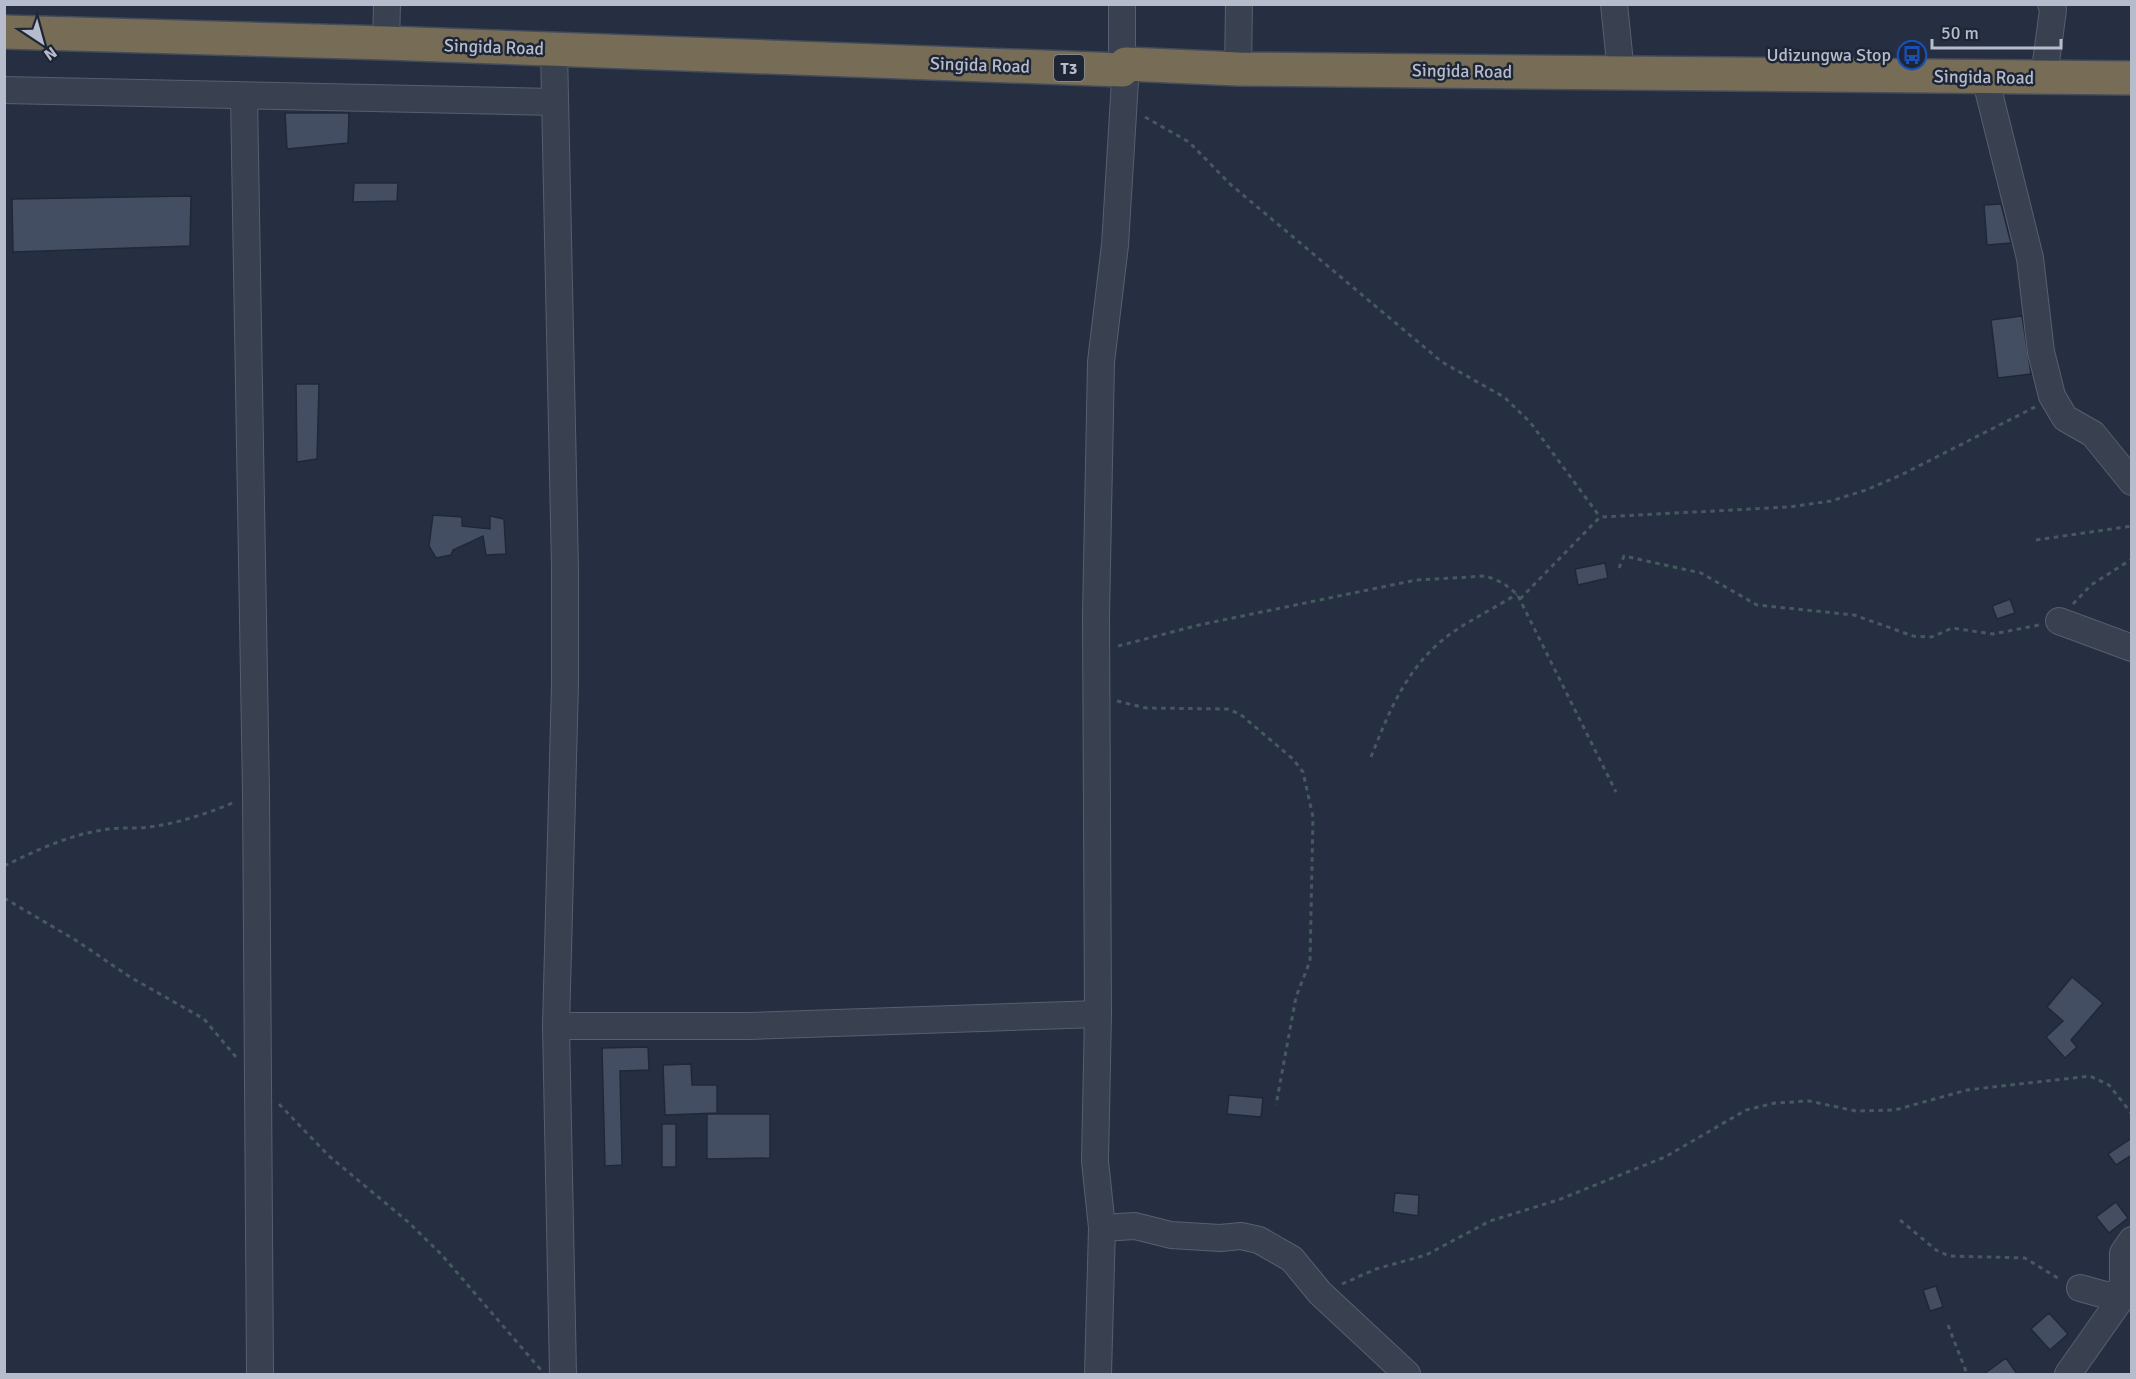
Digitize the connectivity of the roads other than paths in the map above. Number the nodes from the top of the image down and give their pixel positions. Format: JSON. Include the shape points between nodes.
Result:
{"nodes":[{"id":1,"x":387,"y":4,"type":"edge"},
{"id":2,"x":1122,"y":4,"type":"edge"},
{"id":3,"x":1239,"y":4,"type":"edge"},
{"id":4,"x":1614,"y":4,"type":"edge"},
{"id":5,"x":2052,"y":4,"type":"edge"},
{"id":6,"x":4,"y":32,"type":"edge"},
{"id":7,"x":386,"y":43,"type":"junction"},
{"id":8,"x":554,"y":50,"type":"junction"},
{"id":9,"x":1124,"y":67,"type":"junction"},
{"id":10,"x":1238,"y":69,"type":"junction"},
{"id":11,"x":1621,"y":73,"type":"junction"},
{"id":12,"x":1985,"y":77,"type":"junction"},
{"id":13,"x":2044,"y":77,"type":"junction"},
{"id":14,"x":2132,"y":78,"type":"edge"},
{"id":15,"x":4,"y":90,"type":"edge"},
{"id":16,"x":244,"y":96,"type":"junction"},
{"id":17,"x":555,"y":102,"type":"junction"},
{"id":18,"x":2132,"y":482,"type":"edge"},
{"id":19,"x":2059,"y":621,"type":"road end"},
{"id":20,"x":2132,"y":648,"type":"edge"},
{"id":21,"x":1098,"y":1014,"type":"junction"},
{"id":22,"x":556,"y":1026,"type":"junction"},
{"id":23,"x":1102,"y":1228,"type":"junction"},
{"id":24,"x":2132,"y":1240,"type":"edge"},
{"id":25,"x":2080,"y":1288,"type":"road end"},
{"id":26,"x":2119,"y":1293,"type":"edge"},
{"id":27,"x":260,"y":1374,"type":"edge"},
{"id":28,"x":563,"y":1374,"type":"edge"},
{"id":29,"x":1098,"y":1374,"type":"edge"},
{"id":30,"x":1407,"y":1374,"type":"edge"},
{"id":31,"x":2068,"y":1374,"type":"edge"}],
"edges":[{"from":1,"to":7,"type":"street"},
{"from":2,"to":9,"type":"street"},
{"from":3,"to":10,"type":"street"},
{"from":4,"to":11,"type":"street"},
{"from":5,"to":13,"type":"street"},
{"from":6,"to":7,"type":"highway","name":"Singida Road","number":"T3"},
{"from":7,"to":8,"type":"highway","name":"Singida Road","number":"T3"},
{"from":8,"to":9,"type":"highway","name":"Singida Road","number":"T3"},
{"from":8,"to":17,"type":"street"},
{"from":9,"to":10,"type":"highway","name":"Singida Road","number":"T3"},
{"from":9,"to":21,"type":"street","via":[[1115,245],[1101,362],[1095,695]]},
{"from":10,"to":11,"type":"highway","name":"Singida Road","number":"T3"},
{"from":11,"to":12,"type":"highway","name":"Singida Road","number":"T3"},
{"from":12,"to":13,"type":"highway","name":"Singida Road","number":"T3"},
{"from":12,"to":18,"type":"street","via":[[2030,258],[2041,352],[2052,396],[2065,418],[2093,434]]},
{"from":13,"to":14,"type":"highway","name":"Singida Road","number":"T3"},
{"from":15,"to":16,"type":"street"},
{"from":16,"to":17,"type":"street"},
{"from":16,"to":27,"type":"street","via":[[256,793]]},
{"from":17,"to":22,"type":"street","via":[[565,684]]},
{"from":19,"to":20,"type":"street"},
{"from":21,"to":22,"type":"street","via":[[749,1026]]},
{"from":21,"to":23,"type":"street","via":[[1095,1161]]},
{"from":22,"to":28,"type":"street"},
{"from":23,"to":29,"type":"street"},
{"from":23,"to":30,"type":"street","via":[[1135,1226],[1172,1234],[1259,1240],[1292,1259],[1320,1293]]},
{"from":24,"to":26,"type":"street","via":[[2123,1253],[2123,1288]]},
{"from":25,"to":26,"type":"street"},
{"from":26,"to":31,"type":"street"}]}
